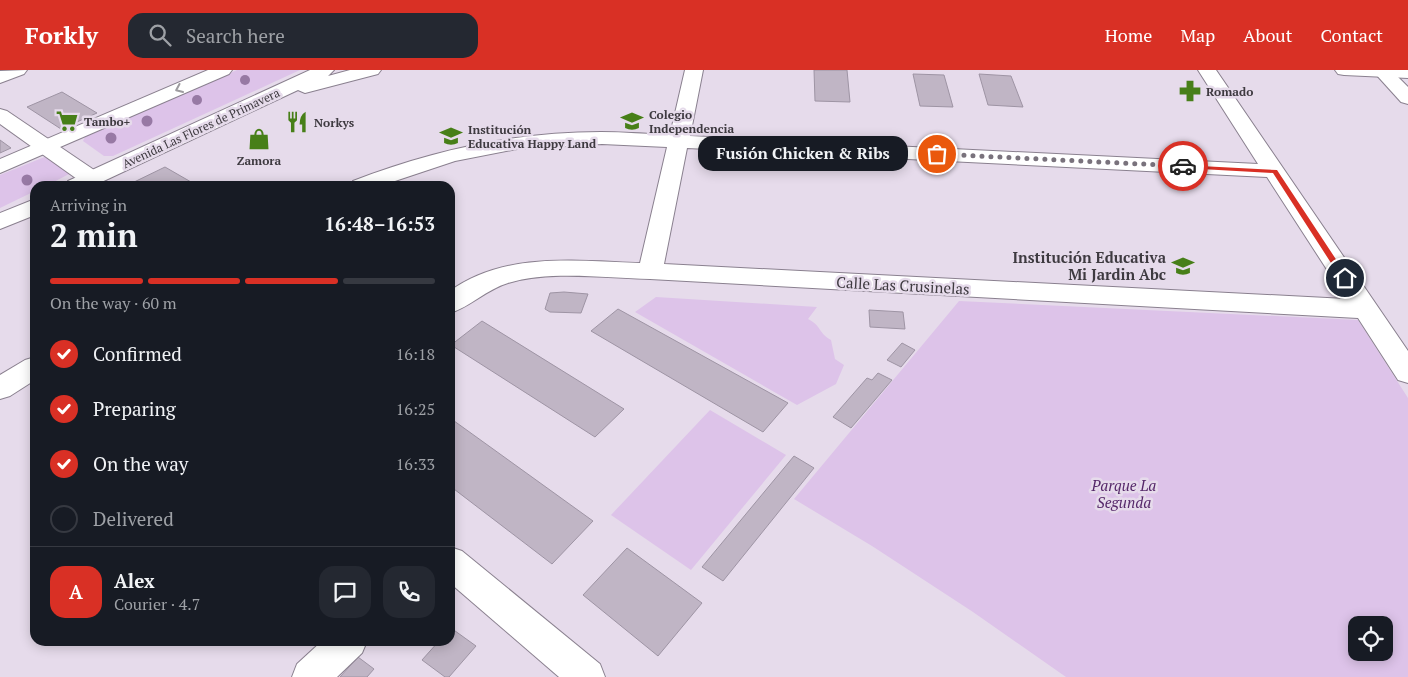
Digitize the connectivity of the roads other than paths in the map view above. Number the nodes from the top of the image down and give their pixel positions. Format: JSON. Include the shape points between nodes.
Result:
{"nodes":[{"id":1,"x":18,"y":70,"type":"edge"},
{"id":2,"x":223,"y":70,"type":"edge"},
{"id":3,"x":325,"y":70,"type":"edge"},
{"id":4,"x":372,"y":70,"type":"edge"},
{"id":5,"x":694,"y":70,"type":"edge"},
{"id":6,"x":1207,"y":70,"type":"edge"},
{"id":7,"x":1344,"y":70,"type":"edge"},
{"id":8,"x":1382,"y":71,"type":"edge"},
{"id":9,"x":1408,"y":72,"type":"edge"},
{"id":10,"x":0,"y":77,"type":"edge"},
{"id":11,"x":268,"y":98,"type":"junction"},
{"id":12,"x":1408,"y":98,"type":"edge"},
{"id":13,"x":0,"y":115,"type":"edge"},
{"id":14,"x":678,"y":141,"type":"junction"},
{"id":15,"x":45,"y":147,"type":"junction"},
{"id":16,"x":0,"y":167,"type":"edge"},
{"id":17,"x":1275,"y":171,"type":"junction"},
{"id":18,"x":83,"y":181,"type":"edge"},
{"id":19,"x":86,"y":181,"type":"edge"},
{"id":20,"x":374,"y":181,"type":"edge"},
{"id":21,"x":30,"y":208,"type":"edge"},
{"id":22,"x":0,"y":222,"type":"edge"},
{"id":23,"x":650,"y":271,"type":"junction"},
{"id":24,"x":455,"y":300,"type":"edge"},
{"id":25,"x":1365,"y":309,"type":"junction"},
{"id":26,"x":30,"y":370,"type":"edge"},
{"id":27,"x":1408,"y":373,"type":"edge"},
{"id":28,"x":0,"y":388,"type":"edge"},
{"id":29,"x":455,"y":566,"type":"edge"},
{"id":30,"x":344,"y":646,"type":"edge"},
{"id":31,"x":310,"y":677,"type":"edge"},
{"id":32,"x":587,"y":677,"type":"edge"}],
"edges":[{"from":1,"to":10,"type":"street"},
{"from":2,"to":15,"type":"street","one_way":true},
{"from":3,"to":11,"type":"street","name":"Avenida Las Flores de Primavera"},
{"from":4,"to":11,"type":"street"},
{"from":5,"to":14,"type":"street"},
{"from":6,"to":17,"type":"street"},
{"from":7,"to":8,"type":"street"},
{"from":8,"to":9,"type":"street"},
{"from":8,"to":12,"type":"street"},
{"from":11,"to":19,"type":"street","name":"Avenida Las Flores de Primavera"},
{"from":13,"to":15,"type":"street"},
{"from":14,"to":17,"type":"street"},
{"from":14,"to":20,"type":"street","via":[[539,141],[447,157]]},
{"from":14,"to":23,"type":"street"},
{"from":15,"to":16,"type":"street"},
{"from":15,"to":18,"type":"street"},
{"from":17,"to":25,"type":"street"},
{"from":21,"to":22,"type":"street"},
{"from":23,"to":24,"type":"street","name":"Calle Las Crusinelas","via":[[525,270],[498,277]]},
{"from":23,"to":25,"type":"street","name":"Calle Las Crusinelas"},
{"from":25,"to":27,"type":"street"},
{"from":26,"to":28,"type":"street"},
{"from":29,"to":32,"type":"street"},
{"from":30,"to":31,"type":"street"}]}
